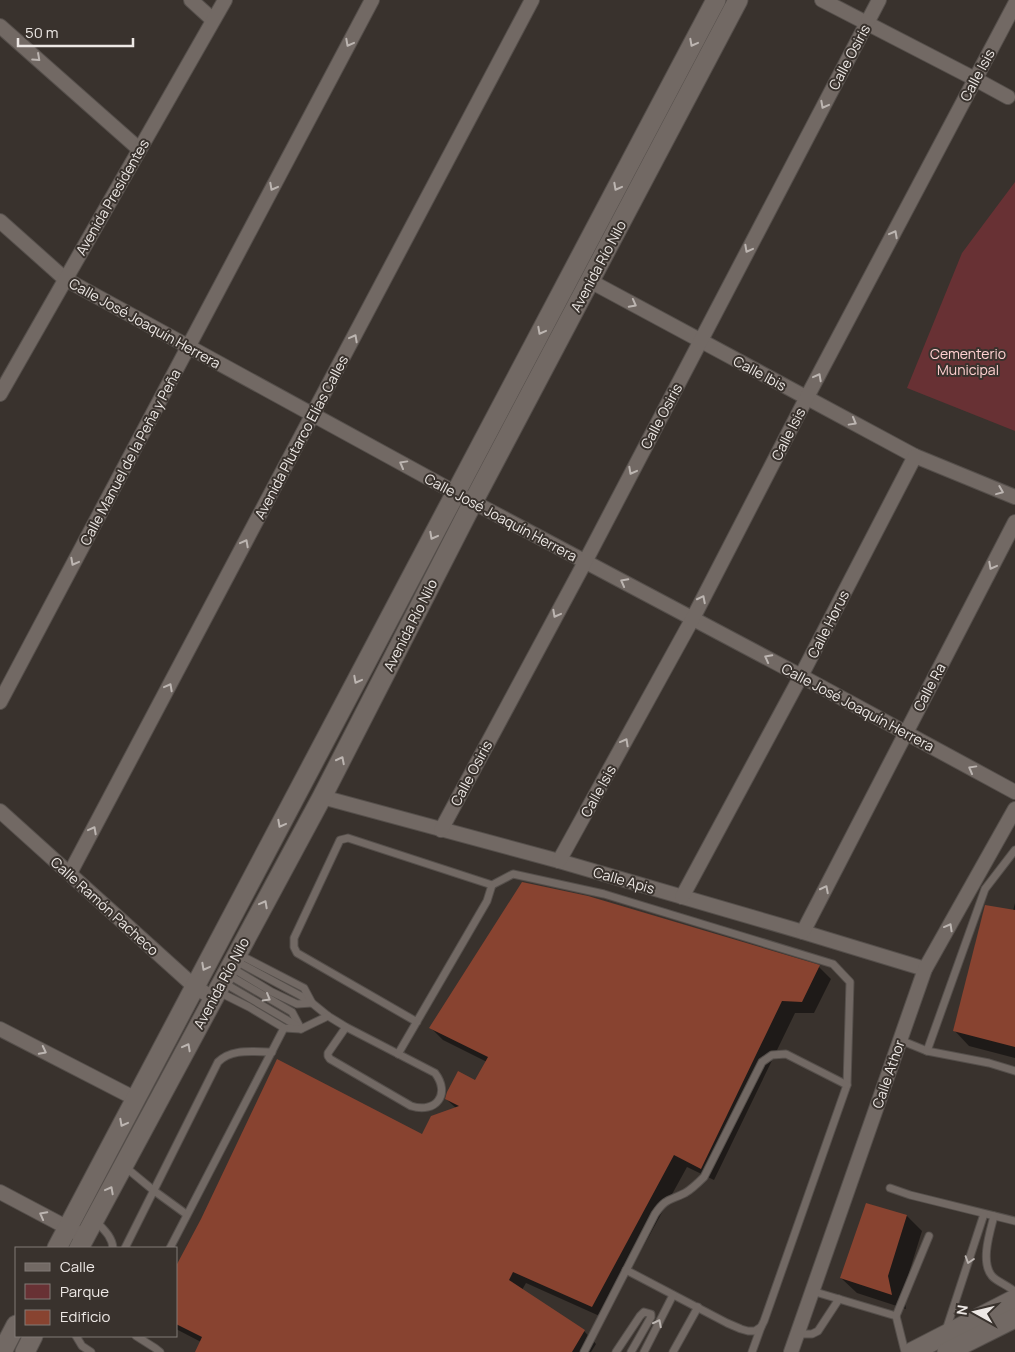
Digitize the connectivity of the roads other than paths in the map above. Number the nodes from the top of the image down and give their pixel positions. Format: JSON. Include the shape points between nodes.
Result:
{"nodes":[{"id":1,"x":191,"y":0,"type":"edge"},
{"id":2,"x":224,"y":0,"type":"edge"},
{"id":3,"x":372,"y":0,"type":"edge"},
{"id":4,"x":532,"y":0,"type":"edge"},
{"id":5,"x":716,"y":0,"type":"edge"},
{"id":6,"x":738,"y":0,"type":"edge"},
{"id":7,"x":822,"y":0,"type":"edge"},
{"id":8,"x":879,"y":0,"type":"edge"},
{"id":9,"x":1015,"y":4,"type":"edge"},
{"id":10,"x":213,"y":20,"type":"junction"},
{"id":11,"x":866,"y":24,"type":"junction"},
{"id":12,"x":0,"y":26,"type":"edge"},
{"id":13,"x":975,"y":79,"type":"junction"},
{"id":14,"x":1008,"y":97,"type":"dead end"},
{"id":15,"x":139,"y":149,"type":"junction"},
{"id":16,"x":0,"y":221,"type":"edge"},
{"id":17,"x":65,"y":279,"type":"junction"},
{"id":18,"x":590,"y":281,"type":"junction"},
{"id":19,"x":701,"y":341,"type":"junction"},
{"id":20,"x":188,"y":346,"type":"junction"},
{"id":21,"x":0,"y":394,"type":"edge"},
{"id":22,"x":807,"y":397,"type":"junction"},
{"id":23,"x":313,"y":415,"type":"junction"},
{"id":24,"x":915,"y":456,"type":"junction"},
{"id":25,"x":456,"y":493,"type":"junction"},
{"id":26,"x":1015,"y":497,"type":"edge"},
{"id":27,"x":473,"y":502,"type":"junction"},
{"id":28,"x":1015,"y":522,"type":"edge"},
{"id":29,"x":585,"y":562,"type":"junction"},
{"id":30,"x":693,"y":618,"type":"junction"},
{"id":31,"x":801,"y":676,"type":"junction"},
{"id":32,"x":0,"y":702,"type":"edge"},
{"id":33,"x":906,"y":732,"type":"junction"},
{"id":34,"x":1015,"y":792,"type":"edge"},
{"id":35,"x":322,"y":797,"type":"junction"},
{"id":36,"x":1015,"y":809,"type":"edge"},
{"id":37,"x":0,"y":811,"type":"edge"},
{"id":38,"x":441,"y":830,"type":"junction"},
{"id":39,"x":1015,"y":850,"type":"edge"},
{"id":40,"x":559,"y":861,"type":"junction"},
{"id":41,"x":70,"y":873,"type":"junction"},
{"id":42,"x":492,"y":885,"type":"junction"},
{"id":43,"x":682,"y":897,"type":"junction"},
{"id":44,"x":803,"y":932,"type":"junction"},
{"id":45,"x":925,"y":969,"type":"junction"},
{"id":46,"x":226,"y":975,"type":"junction"},
{"id":47,"x":195,"y":987,"type":"junction"},
{"id":48,"x":312,"y":1003,"type":"junction"},
{"id":49,"x":328,"y":1016,"type":"junction"},
{"id":50,"x":417,"y":1022,"type":"junction"},
{"id":51,"x":346,"y":1027,"type":"junction"},
{"id":52,"x":284,"y":1028,"type":"junction"},
{"id":53,"x":0,"y":1029,"type":"edge"},
{"id":54,"x":301,"y":1029,"type":"junction"},
{"id":55,"x":900,"y":1040,"type":"junction"},
{"id":56,"x":927,"y":1051,"type":"junction"},
{"id":57,"x":272,"y":1052,"type":"junction"},
{"id":58,"x":398,"y":1054,"type":"junction"},
{"id":59,"x":1015,"y":1071,"type":"edge"},
{"id":60,"x":847,"y":1084,"type":"junction"},
{"id":61,"x":136,"y":1099,"type":"junction"},
{"id":62,"x":123,"y":1165,"type":"junction"},
{"id":63,"x":890,"y":1188,"type":"dead end"},
{"id":64,"x":153,"y":1190,"type":"junction"},
{"id":65,"x":0,"y":1192,"type":"edge"},
{"id":66,"x":186,"y":1214,"type":"junction"},
{"id":67,"x":984,"y":1214,"type":"junction"},
{"id":68,"x":994,"y":1216,"type":"junction"},
{"id":69,"x":94,"y":1220,"type":"junction"},
{"id":70,"x":1015,"y":1221,"type":"edge"},
{"id":71,"x":68,"y":1228,"type":"junction"},
{"id":72,"x":929,"y":1236,"type":"dead end"},
{"id":73,"x":82,"y":1243,"type":"edge"},
{"id":74,"x":58,"y":1247,"type":"edge"},
{"id":75,"x":113,"y":1247,"type":"edge"},
{"id":76,"x":125,"y":1247,"type":"edge"},
{"id":77,"x":170,"y":1247,"type":"edge"},
{"id":78,"x":626,"y":1270,"type":"junction"},
{"id":79,"x":812,"y":1291,"type":"junction"},
{"id":80,"x":1015,"y":1292,"type":"edge"},
{"id":81,"x":673,"y":1295,"type":"junction"},
{"id":82,"x":839,"y":1299,"type":"junction"},
{"id":83,"x":1015,"y":1299,"type":"edge"},
{"id":84,"x":698,"y":1307,"type":"junction"},
{"id":85,"x":896,"y":1316,"type":"junction"},
{"id":86,"x":1015,"y":1318,"type":"edge"},
{"id":87,"x":761,"y":1327,"type":"junction"},
{"id":88,"x":15,"y":1328,"type":"edge"},
{"id":89,"x":797,"y":1334,"type":"junction"},
{"id":90,"x":32,"y":1337,"type":"edge"},
{"id":91,"x":77,"y":1337,"type":"edge"},
{"id":92,"x":138,"y":1337,"type":"edge"},
{"id":93,"x":945,"y":1344,"type":"edge"},
{"id":94,"x":975,"y":1346,"type":"edge"},
{"id":95,"x":2,"y":1352,"type":"edge"},
{"id":96,"x":25,"y":1352,"type":"edge"},
{"id":97,"x":91,"y":1352,"type":"edge"},
{"id":98,"x":160,"y":1352,"type":"edge"},
{"id":99,"x":584,"y":1352,"type":"edge"},
{"id":100,"x":616,"y":1352,"type":"edge"},
{"id":101,"x":631,"y":1352,"type":"edge"},
{"id":102,"x":644,"y":1352,"type":"edge"},
{"id":103,"x":673,"y":1352,"type":"edge"},
{"id":104,"x":752,"y":1352,"type":"edge"},
{"id":105,"x":791,"y":1352,"type":"edge"},
{"id":106,"x":905,"y":1352,"type":"edge"},
{"id":107,"x":912,"y":1352,"type":"edge"}],
"edges":[{"from":1,"to":10,"type":"street"},
{"from":2,"to":10,"type":"street","name":"Avenida Presidentes"},
{"from":3,"to":20,"type":"street","name":"Calle Manuel de la Peña y Peña","one_way":true},
{"from":23,"to":4,"type":"street","name":"Avenida Plutarco Elías Calles","one_way":true},
{"from":5,"to":25,"type":"main road","name":"Avenida Río Nilo","one_way":true},
{"from":6,"to":18,"type":"main road","name":"Avenida Río Nilo"},
{"from":7,"to":11,"type":"street"},
{"from":8,"to":11,"type":"street","name":"Calle Osiris"},
{"from":9,"to":13,"type":"street","name":"Calle Isis"},
{"from":10,"to":15,"type":"street","name":"Avenida Presidentes"},
{"from":11,"to":13,"type":"street"},
{"from":11,"to":19,"type":"street","name":"Calle Osiris","one_way":true},
{"from":12,"to":15,"type":"street","one_way":true},
{"from":13,"to":14,"type":"street"},
{"from":22,"to":13,"type":"street","name":"Calle Isis","one_way":true},
{"from":15,"to":17,"type":"street","name":"Avenida Presidentes"},
{"from":16,"to":17,"type":"street","name":"Calle José Joaquín Herrera"},
{"from":17,"to":20,"type":"street","name":"Calle José Joaquín Herrera"},
{"from":17,"to":21,"type":"street","name":"Avenida Presidentes"},
{"from":18,"to":19,"type":"street","name":"Calle Ibis","one_way":true},
{"from":18,"to":27,"type":"main road","name":"Avenida Río Nilo"},
{"from":19,"to":22,"type":"street","name":"Calle Ibis"},
{"from":19,"to":29,"type":"street","name":"Calle Osiris","one_way":true},
{"from":20,"to":23,"type":"street","name":"Calle José Joaquín Herrera"},
{"from":20,"to":32,"type":"street","name":"Calle Manuel de la Peña y Peña","one_way":true},
{"from":22,"to":24,"type":"street","name":"Calle Ibis","one_way":true},
{"from":30,"to":22,"type":"street","name":"Calle Isis","one_way":true},
{"from":25,"to":23,"type":"street","name":"Calle José Joaquín Herrera","one_way":true},
{"from":41,"to":23,"type":"street","name":"Avenida Plutarco Elías Calles","one_way":true},
{"from":24,"to":26,"type":"street","name":"Calle Ibis","one_way":true},
{"from":24,"to":31,"type":"street","name":"Calle Horus"},
{"from":25,"to":27,"type":"street","name":"Calle José Joaquín Herrera"},
{"from":25,"to":47,"type":"main road","name":"Avenida Río Nilo","one_way":true},
{"from":27,"to":29,"type":"street","name":"Calle José Joaquín Herrera"},
{"from":35,"to":27,"type":"main road","name":"Avenida Río Nilo","one_way":true},
{"from":28,"to":33,"type":"street","name":"Calle Ra","one_way":true},
{"from":30,"to":29,"type":"street","name":"Calle José Joaquín Herrera","one_way":true},
{"from":29,"to":38,"type":"street","name":"Calle Osiris","one_way":true},
{"from":31,"to":30,"type":"street","name":"Calle José Joaquín Herrera","one_way":true},
{"from":40,"to":30,"type":"street","name":"Calle Isis","one_way":true},
{"from":31,"to":33,"type":"street","name":"Calle José Joaquín Herrera"},
{"from":31,"to":43,"type":"street","name":"Calle Horus"},
{"from":34,"to":33,"type":"street","name":"Calle José Joaquín Herrera","one_way":true},
{"from":44,"to":33,"type":"street","name":"Calle Ra","one_way":true},
{"from":35,"to":38,"type":"street","name":"Calle Apis"},
{"from":46,"to":35,"type":"main road","name":"Avenida Río Nilo","one_way":true},
{"from":45,"to":36,"type":"street","name":"Calle Athor","one_way":true},
{"from":37,"to":41,"type":"street","name":"Calle Ramón Pacheco"},
{"from":38,"to":40,"type":"street","name":"Calle Apis"},
{"from":39,"to":56,"type":"lane","via":[[985,889]]},
{"from":40,"to":43,"type":"street","name":"Calle Apis"},
{"from":41,"to":47,"type":"street","name":"Calle Ramón Pacheco"},
{"from":42,"to":50,"type":"lane","via":[[487,901]]},
{"from":42,"to":50,"type":"lane","via":[[348,838],[340,840],[294,938],[296,953]]},
{"from":42,"to":60,"type":"lane","via":[[514,874],[604,894],[833,964],[850,982]]},
{"from":43,"to":44,"type":"street","name":"Calle Apis"},
{"from":44,"to":45,"type":"street","name":"Calle Apis"},
{"from":45,"to":55,"type":"street","name":"Calle Athor"},
{"from":46,"to":47,"type":"street","name":"Calle Ramón Pacheco"},
{"from":48,"to":46,"type":"lane","one_way":true,"via":[[297,1004]]},
{"from":46,"to":48,"type":"lane","via":[[304,988]]},
{"from":46,"to":52,"type":"lane","via":[[249,1007]]},
{"from":46,"to":54,"type":"lane"},
{"from":62,"to":46,"type":"main road","name":"Avenida Río Nilo","one_way":true},
{"from":47,"to":61,"type":"main road","name":"Avenida Río Nilo"},
{"from":48,"to":49,"type":"lane"},
{"from":49,"to":51,"type":"lane"},
{"from":49,"to":54,"type":"lane"},
{"from":50,"to":58,"type":"lane"},
{"from":51,"to":58,"type":"lane"},
{"from":51,"to":58,"type":"lane","via":[[328,1052],[330,1059],[411,1106],[425,1108],[436,1104],[442,1091],[436,1073]]},
{"from":52,"to":54,"type":"lane"},
{"from":52,"to":57,"type":"lane"},
{"from":53,"to":61,"type":"street","one_way":true},
{"from":55,"to":56,"type":"lane"},
{"from":55,"to":79,"type":"street","name":"Calle Athor"},
{"from":56,"to":59,"type":"lane"},
{"from":57,"to":64,"type":"lane","via":[[234,1052],[218,1062]]},
{"from":57,"to":66,"type":"lane"},
{"from":60,"to":78,"type":"lane","via":[[786,1054],[772,1055],[762,1062],[704,1177],[684,1194],[660,1206]]},
{"from":60,"to":87,"type":"lane"},
{"from":61,"to":71,"type":"main road","name":"Avenida Río Nilo","one_way":true},
{"from":62,"to":64,"type":"lane"},
{"from":69,"to":62,"type":"main road","name":"Avenida Río Nilo","one_way":true},
{"from":63,"to":67,"type":"lane"},
{"from":64,"to":66,"type":"lane"},
{"from":64,"to":76,"type":"lane"},
{"from":71,"to":65,"type":"street","one_way":true},
{"from":66,"to":77,"type":"lane"},
{"from":67,"to":68,"type":"lane"},
{"from":67,"to":93,"type":"lane","one_way":true},
{"from":68,"to":70,"type":"lane"},
{"from":68,"to":80,"type":"lane","via":[[986,1253],[988,1269],[992,1277]]},
{"from":69,"to":73,"type":"main road","name":"Avenida Río Nilo"},
{"from":69,"to":75,"type":"lane","via":[[112,1240]]},
{"from":71,"to":73,"type":"street"},
{"from":71,"to":74,"type":"main road","name":"Avenida Río Nilo"},
{"from":72,"to":85,"type":"lane"},
{"from":78,"to":81,"type":"lane"},
{"from":78,"to":99,"type":"lane"},
{"from":79,"to":82,"type":"lane"},
{"from":79,"to":89,"type":"street","name":"Calle Athor"},
{"from":81,"to":84,"type":"lane"},
{"from":102,"to":81,"type":"lane","one_way":true},
{"from":82,"to":85,"type":"lane"},
{"from":82,"to":89,"type":"lane","via":[[818,1331]]},
{"from":83,"to":93,"type":"main road"},
{"from":84,"to":87,"type":"lane","via":[[741,1329],[756,1331]]},
{"from":84,"to":103,"type":"lane"},
{"from":85,"to":106,"type":"lane"},
{"from":86,"to":94,"type":"main road"},
{"from":87,"to":104,"type":"lane"},
{"from":88,"to":95,"type":"main road"},
{"from":89,"to":105,"type":"street","name":"Calle Athor"},
{"from":90,"to":96,"type":"main road"},
{"from":91,"to":97,"type":"lane"},
{"from":92,"to":98,"type":"lane"},
{"from":93,"to":94,"type":"main road"},
{"from":93,"to":107,"type":"main road"},
{"from":100,"to":101,"type":"lane","via":[[642,1313],[649,1313],[651,1318]]}]}
